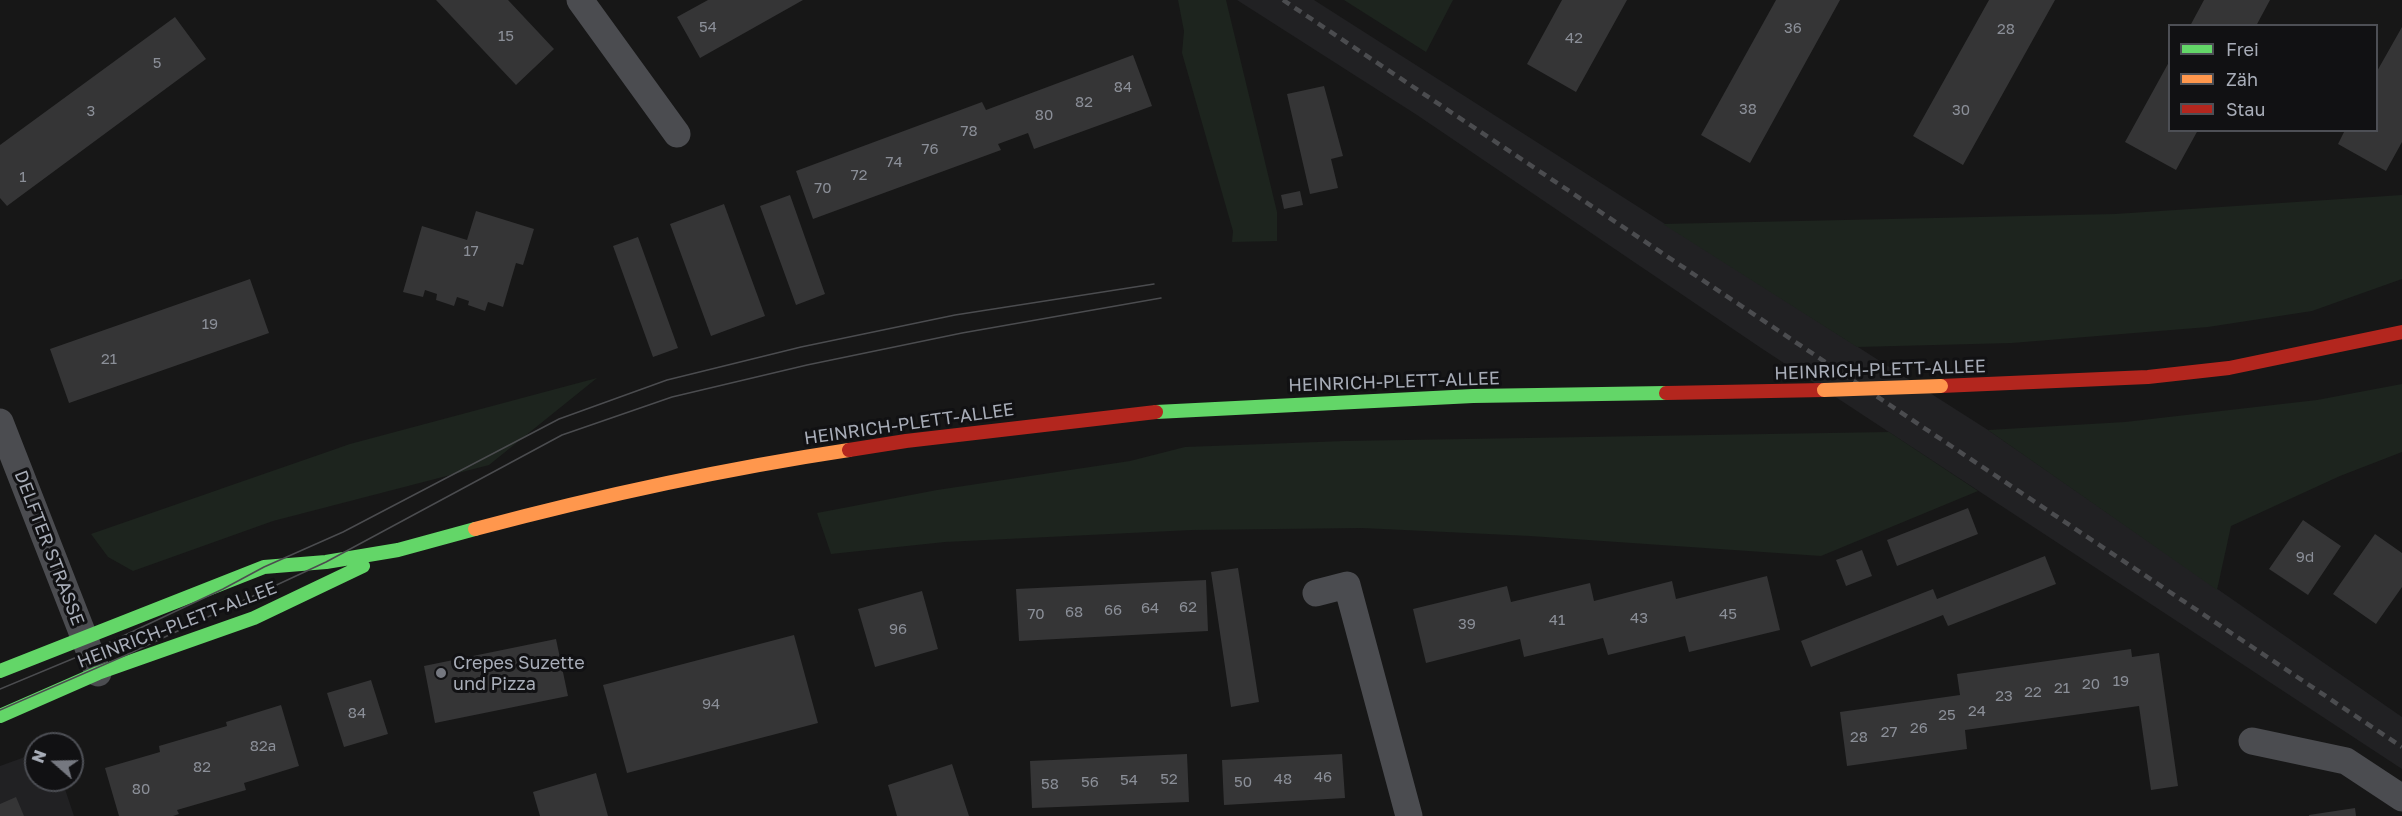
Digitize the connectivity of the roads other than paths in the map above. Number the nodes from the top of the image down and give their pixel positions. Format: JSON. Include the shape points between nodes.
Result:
{"nodes":[{"id":1,"x":579,"y":0,"type":"edge"},
{"id":2,"x":677,"y":134,"type":"dead end"},
{"id":3,"x":2402,"y":332,"type":"edge"},
{"id":4,"x":0,"y":422,"type":"edge"},
{"id":5,"x":398,"y":550,"type":"junction"},
{"id":6,"x":1316,"y":593,"type":"dead end"},
{"id":7,"x":84,"y":638,"type":"junction"},
{"id":8,"x":0,"y":671,"type":"edge"},
{"id":9,"x":98,"y":673,"type":"junction"},
{"id":10,"x":0,"y":716,"type":"edge"},
{"id":11,"x":2252,"y":741,"type":"dead end"},
{"id":12,"x":2402,"y":798,"type":"edge"},
{"id":13,"x":1409,"y":816,"type":"edge"}],
"edges":[{"from":1,"to":2,"type":"street"},
{"from":3,"to":5,"type":"main road","name":"HEINRICH-PLETT-ALLEE","bridge":true,"via":[[2217,369],[2148,377],[1824,390],[1344,400],[1121,415],[906,441],[751,465],[575,502]]},
{"from":4,"to":7,"type":"street","name":"DELFTER STRASSE"},
{"from":5,"to":7,"type":"main road","name":"HEINRICH-PLETT-ALLEE","via":[[264,567]]},
{"from":5,"to":9,"type":"main road","name":"HEINRICH-PLETT-ALLEE","via":[[254,618]]},
{"from":6,"to":13,"type":"street","via":[[1347,585]]},
{"from":7,"to":8,"type":"main road","name":"HEINRICH-PLETT-ALLEE"},
{"from":7,"to":9,"type":"street","name":"DELFTER STRASSE"},
{"from":9,"to":10,"type":"main road","name":"HEINRICH-PLETT-ALLEE"},
{"from":11,"to":12,"type":"street","via":[[2346,761]]}]}
